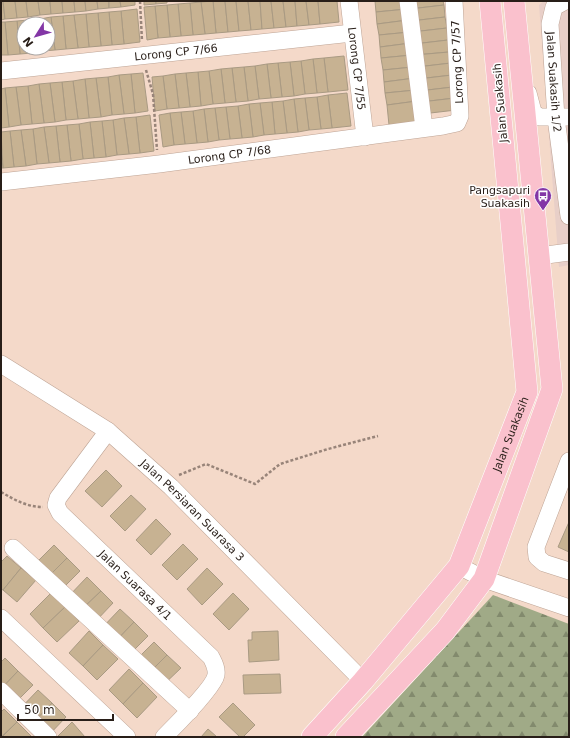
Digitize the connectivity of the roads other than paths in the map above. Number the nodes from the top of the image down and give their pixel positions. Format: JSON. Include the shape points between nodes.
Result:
{"nodes":[{"id":1,"x":349,"y":1,"type":"edge"},
{"id":2,"x":408,"y":1,"type":"edge"},
{"id":3,"x":454,"y":1,"type":"edge"},
{"id":4,"x":490,"y":1,"type":"edge"},
{"id":5,"x":514,"y":1,"type":"edge"},
{"id":6,"x":565,"y":1,"type":"edge"},
{"id":7,"x":352,"y":33,"type":"junction"},
{"id":8,"x":517,"y":35,"type":"junction"},
{"id":9,"x":1,"y":71,"type":"edge"},
{"id":10,"x":562,"y":117,"type":"edge"},
{"id":11,"x":457,"y":123,"type":"joint"},
{"id":12,"x":424,"y":128,"type":"junction"},
{"id":13,"x":365,"y":137,"type":"junction"},
{"id":14,"x":1,"y":182,"type":"edge"},
{"id":15,"x":569,"y":216,"type":"edge"},
{"id":16,"x":569,"y":252,"type":"edge"},
{"id":17,"x":539,"y":256,"type":"junction"},
{"id":18,"x":1,"y":364,"type":"edge"},
{"id":19,"x":108,"y":431,"type":"junction"},
{"id":20,"x":569,"y":461,"type":"edge"},
{"id":21,"x":13,"y":548,"type":"dead end"},
{"id":22,"x":459,"y":566,"type":"junction"},
{"id":23,"x":569,"y":571,"type":"edge"},
{"id":24,"x":484,"y":579,"type":"junction"},
{"id":25,"x":569,"y":608,"type":"edge"},
{"id":26,"x":1,"y":618,"type":"edge"},
{"id":27,"x":363,"y":681,"type":"junction"},
{"id":28,"x":1,"y":691,"type":"edge"},
{"id":29,"x":190,"y":711,"type":"junction"},
{"id":30,"x":48,"y":737,"type":"edge"},
{"id":31,"x":127,"y":737,"type":"edge"},
{"id":32,"x":164,"y":737,"type":"edge"},
{"id":33,"x":312,"y":737,"type":"edge"},
{"id":34,"x":346,"y":737,"type":"edge"}],
"edges":[{"from":1,"to":7,"type":"street","name":"Lorong CP 7/55"},
{"from":2,"to":12,"type":"street"},
{"from":3,"to":11,"type":"street","name":"Lorong CP 7/57","via":[[460,116]]},
{"from":4,"to":22,"type":"main road","name":"Jalan Suakasih","via":[[527,392]]},
{"from":5,"to":8,"type":"main road","name":"Jalan Suakasih"},
{"from":6,"to":10,"type":"street","name":"Jalan Suakasih 1/2","via":[[554,7],[550,24]]},
{"from":7,"to":9,"type":"street","name":"Lorong CP 7/66"},
{"from":7,"to":13,"type":"street","name":"Lorong CP 7/55"},
{"from":8,"to":10,"type":"street","via":[[533,112],[539,117]]},
{"from":8,"to":17,"type":"main road","name":"Jalan Suakasih"},
{"from":10,"to":15,"type":"street","name":"Jalan Suakasih 1/2"},
{"from":11,"to":12,"type":"street","name":"Lorong CP 7/68"},
{"from":12,"to":13,"type":"street","name":"Lorong CP 7/68"},
{"from":13,"to":14,"type":"street","name":"Lorong CP 7/68"},
{"from":16,"to":17,"type":"street"},
{"from":17,"to":24,"type":"main road","name":"Jalan Suakasih","via":[[552,389]]},
{"from":18,"to":19,"type":"street","name":"Jalan Persiaran Suarasa 3"},
{"from":19,"to":27,"type":"street","name":"Jalan Persiaran Suarasa 3","via":[[171,486]]},
{"from":19,"to":29,"type":"street","name":"Jalan Suarasa 4/1","via":[[58,498],[56,505],[60,513],[211,658],[216,668],[216,677]]},
{"from":20,"to":23,"type":"street","via":[[536,547],[537,557],[544,563]]},
{"from":21,"to":29,"type":"street"},
{"from":22,"to":24,"type":"street"},
{"from":22,"to":27,"type":"main road","name":"Jalan Suakasih"},
{"from":24,"to":25,"type":"street"},
{"from":24,"to":34,"type":"main road","name":"Jalan Suakasih","via":[[445,631]]},
{"from":26,"to":31,"type":"street"},
{"from":27,"to":33,"type":"main road","name":"Jalan Suakasih"},
{"from":28,"to":30,"type":"street"},
{"from":29,"to":32,"type":"street","name":"Jalan Suarasa 4/1"}]}
